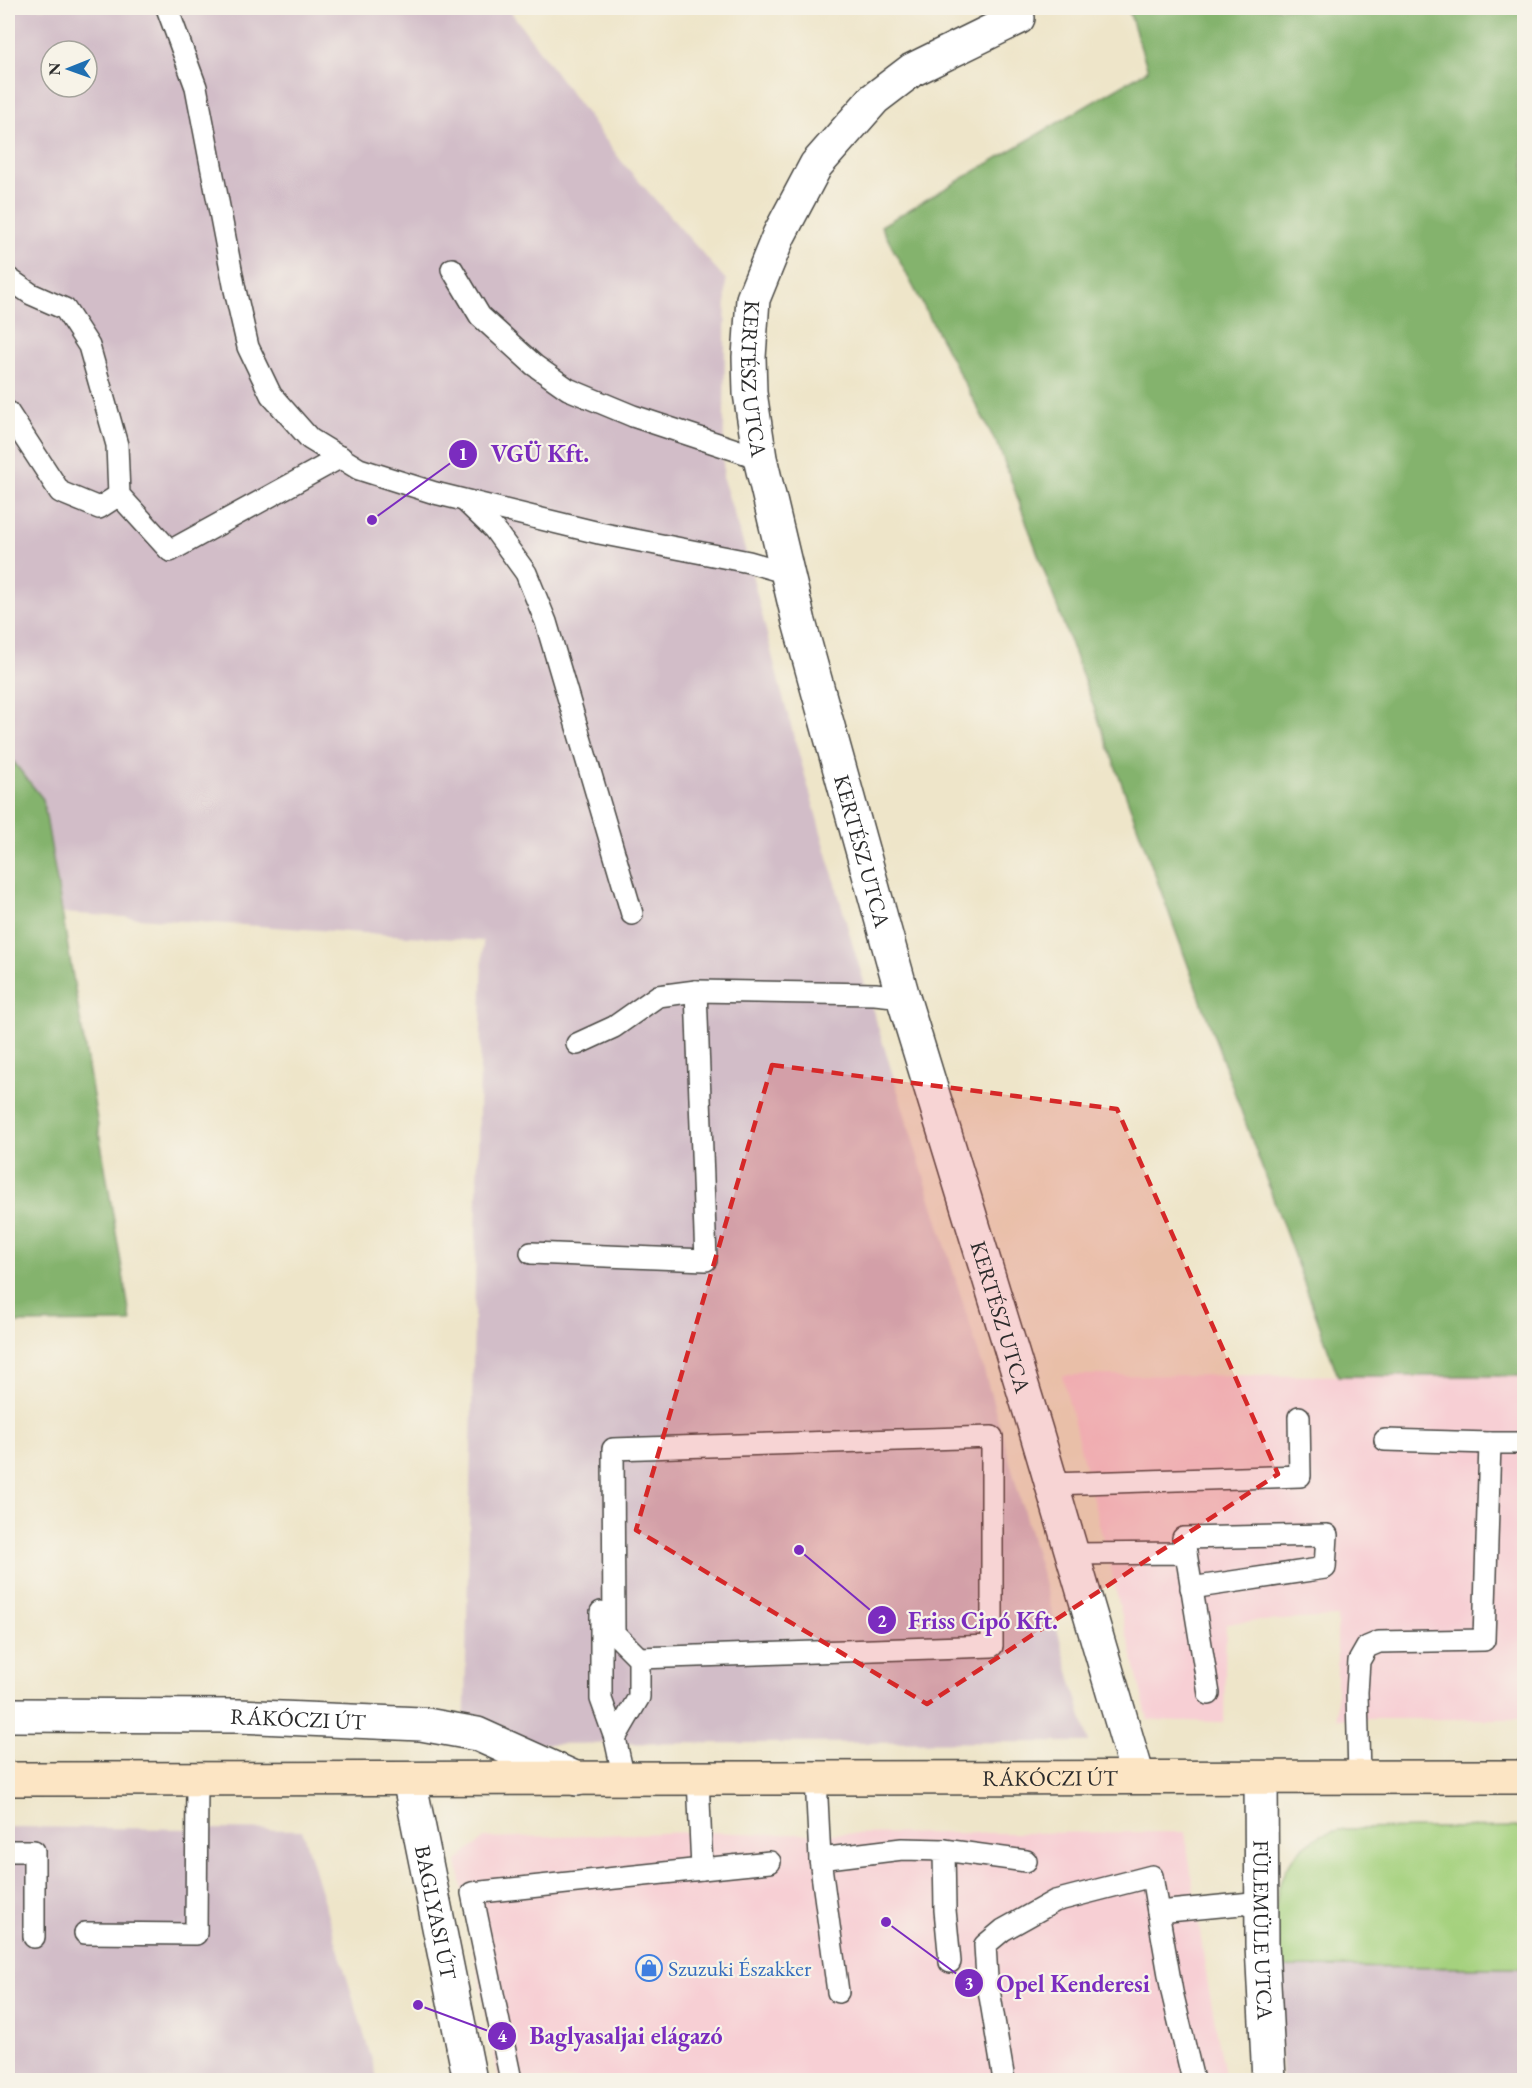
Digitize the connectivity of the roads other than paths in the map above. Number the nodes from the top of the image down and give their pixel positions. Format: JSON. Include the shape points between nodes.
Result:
{"nodes":[{"id":1,"x":167,"y":8,"type":"edge"},
{"id":2,"x":1018,"y":18,"type":"dead end"},
{"id":3,"x":452,"y":270,"type":"dead end"},
{"id":4,"x":8,"y":278,"type":"edge"},
{"id":5,"x":8,"y":412,"type":"edge"},
{"id":6,"x":341,"y":457,"type":"junction"},
{"id":7,"x":760,"y":458,"type":"junction"},
{"id":8,"x":118,"y":495,"type":"junction"},
{"id":9,"x":464,"y":500,"type":"junction"},
{"id":10,"x":787,"y":573,"type":"junction"},
{"id":11,"x":632,"y":914,"type":"dead end"},
{"id":12,"x":696,"y":991,"type":"junction"},
{"id":13,"x":903,"y":998,"type":"junction"},
{"id":14,"x":577,"y":1044,"type":"dead end"},
{"id":15,"x":531,"y":1253,"type":"dead end"},
{"id":16,"x":1299,"y":1417,"type":"dead end"},
{"id":17,"x":1385,"y":1440,"type":"dead end"},
{"id":18,"x":1490,"y":1443,"type":"junction"},
{"id":19,"x":1524,"y":1443,"type":"edge"},
{"id":20,"x":1051,"y":1484,"type":"junction"},
{"id":21,"x":600,"y":1501,"type":"dead end"},
{"id":22,"x":1186,"y":1553,"type":"junction"},
{"id":23,"x":1072,"y":1554,"type":"junction"},
{"id":24,"x":1191,"y":1588,"type":"junction"},
{"id":25,"x":639,"y":1658,"type":"junction"},
{"id":26,"x":1209,"y":1694,"type":"dead end"},
{"id":27,"x":8,"y":1715,"type":"edge"},
{"id":28,"x":615,"y":1738,"type":"junction"},
{"id":29,"x":1138,"y":1777,"type":"junction"},
{"id":30,"x":1359,"y":1777,"type":"junction"},
{"id":31,"x":1524,"y":1777,"type":"edge"},
{"id":32,"x":698,"y":1778,"type":"junction"},
{"id":33,"x":816,"y":1778,"type":"junction"},
{"id":34,"x":1261,"y":1778,"type":"junction"},
{"id":35,"x":8,"y":1779,"type":"edge"},
{"id":36,"x":197,"y":1779,"type":"junction"},
{"id":37,"x":410,"y":1779,"type":"junction"},
{"id":38,"x":577,"y":1779,"type":"junction"},
{"id":39,"x":624,"y":1779,"type":"junction"},
{"id":40,"x":944,"y":1850,"type":"junction"},
{"id":41,"x":8,"y":1851,"type":"edge"},
{"id":42,"x":820,"y":1859,"type":"junction"},
{"id":43,"x":1026,"y":1861,"type":"dead end"},
{"id":44,"x":770,"y":1862,"type":"dead end"},
{"id":45,"x":702,"y":1869,"type":"junction"},
{"id":46,"x":1262,"y":1902,"type":"junction"},
{"id":47,"x":1158,"y":1912,"type":"junction"},
{"id":48,"x":85,"y":1933,"type":"dead end"},
{"id":49,"x":33,"y":1937,"type":"dead end"},
{"id":50,"x":950,"y":1962,"type":"dead end"},
{"id":51,"x":838,"y":1992,"type":"dead end"},
{"id":52,"x":470,"y":2080,"type":"edge"},
{"id":53,"x":511,"y":2080,"type":"edge"},
{"id":54,"x":1004,"y":2080,"type":"edge"},
{"id":55,"x":1193,"y":2080,"type":"edge"},
{"id":56,"x":1269,"y":2080,"type":"edge"}],
"edges":[{"from":1,"to":6,"type":"lane","via":[[196,87],[248,347],[271,395],[310,439]]},
{"from":2,"to":7,"type":"street","name":"KERTÉSZ UTCA","via":[[912,70],[874,99],[816,165],[779,235],[753,299],[750,393]]},
{"from":3,"to":7,"type":"lane","via":[[480,316],[534,365],[568,389],[633,416]]},
{"from":4,"to":8,"type":"lane","via":[[31,294],[65,309],[89,346],[117,445]]},
{"from":5,"to":8,"type":"lane","via":[[60,492],[99,508]]},
{"from":6,"to":8,"type":"lane","via":[[170,551]]},
{"from":6,"to":9,"type":"lane","via":[[359,469]]},
{"from":7,"to":10,"type":"street","name":"KERTÉSZ UTCA"},
{"from":9,"to":10,"type":"lane"},
{"from":9,"to":11,"type":"lane","via":[[494,529],[526,573],[546,622]]},
{"from":10,"to":13,"type":"street","name":"KERTÉSZ UTCA"},
{"from":12,"to":13,"type":"lane","via":[[875,994]]},
{"from":12,"to":14,"type":"lane","via":[[658,996],[614,1027]]},
{"from":12,"to":15,"type":"lane","via":[[706,1260]]},
{"from":13,"to":20,"type":"street","name":"KERTÉSZ UTCA"},
{"from":16,"to":20,"type":"lane","via":[[1300,1476]]},
{"from":17,"to":18,"type":"lane"},
{"from":18,"to":19,"type":"lane"},
{"from":18,"to":30,"type":"lane","via":[[1484,1640],[1395,1640],[1367,1647],[1359,1661],[1357,1692]]},
{"from":20,"to":23,"type":"street","name":"KERTÉSZ UTCA"},
{"from":21,"to":28,"type":"lane","via":[[601,1700]]},
{"from":22,"to":23,"type":"lane"},
{"from":22,"to":24,"type":"lane"},
{"from":22,"to":24,"type":"lane","via":[[1183,1538],[1327,1536],[1325,1568]]},
{"from":23,"to":29,"type":"street","name":"KERTÉSZ UTCA"},
{"from":24,"to":26,"type":"lane"},
{"from":25,"to":25,"type":"lane","via":[[992,1646],[992,1437],[613,1449],[614,1634]]},
{"from":25,"to":28,"type":"lane","via":[[639,1697]]},
{"from":27,"to":38,"type":"street","name":"RÁKÓCZI ÚT","via":[[238,1716],[421,1724],[477,1734]]},
{"from":28,"to":39,"type":"lane"},
{"from":29,"to":33,"type":"main road","name":"RÁKÓCZI ÚT"},
{"from":29,"to":34,"type":"main road","name":"RÁKÓCZI ÚT"},
{"from":30,"to":31,"type":"main road","name":"RÁKÓCZI ÚT"},
{"from":30,"to":34,"type":"main road","name":"RÁKÓCZI ÚT"},
{"from":32,"to":33,"type":"main road","name":"RÁKÓCZI ÚT"},
{"from":32,"to":39,"type":"main road","name":"RÁKÓCZI ÚT"},
{"from":32,"to":45,"type":"lane"},
{"from":33,"to":42,"type":"lane"},
{"from":34,"to":46,"type":"street","name":"FÜLEMÜLE UTCA"},
{"from":35,"to":36,"type":"main road","name":"RÁKÓCZI ÚT"},
{"from":36,"to":37,"type":"main road","name":"RÁKÓCZI ÚT"},
{"from":36,"to":48,"type":"lane","via":[[196,1934]]},
{"from":37,"to":38,"type":"main road","name":"RÁKÓCZI ÚT"},
{"from":37,"to":52,"type":"street","name":"BAGLYASI ÚT"},
{"from":38,"to":39,"type":"main road","name":"RÁKÓCZI ÚT"},
{"from":40,"to":42,"type":"lane","via":[[902,1849]]},
{"from":40,"to":43,"type":"lane"},
{"from":40,"to":50,"type":"lane"},
{"from":41,"to":49,"type":"lane","via":[[34,1851]]},
{"from":42,"to":51,"type":"lane"},
{"from":44,"to":45,"type":"lane"},
{"from":45,"to":53,"type":"lane","via":[[472,1893]]},
{"from":46,"to":47,"type":"lane"},
{"from":46,"to":56,"type":"street","name":"FÜLEMÜLE UTCA"},
{"from":47,"to":54,"type":"lane","via":[[1152,1876],[1055,1901],[1003,1930],[985,1945]]},
{"from":47,"to":55,"type":"lane"}]}
